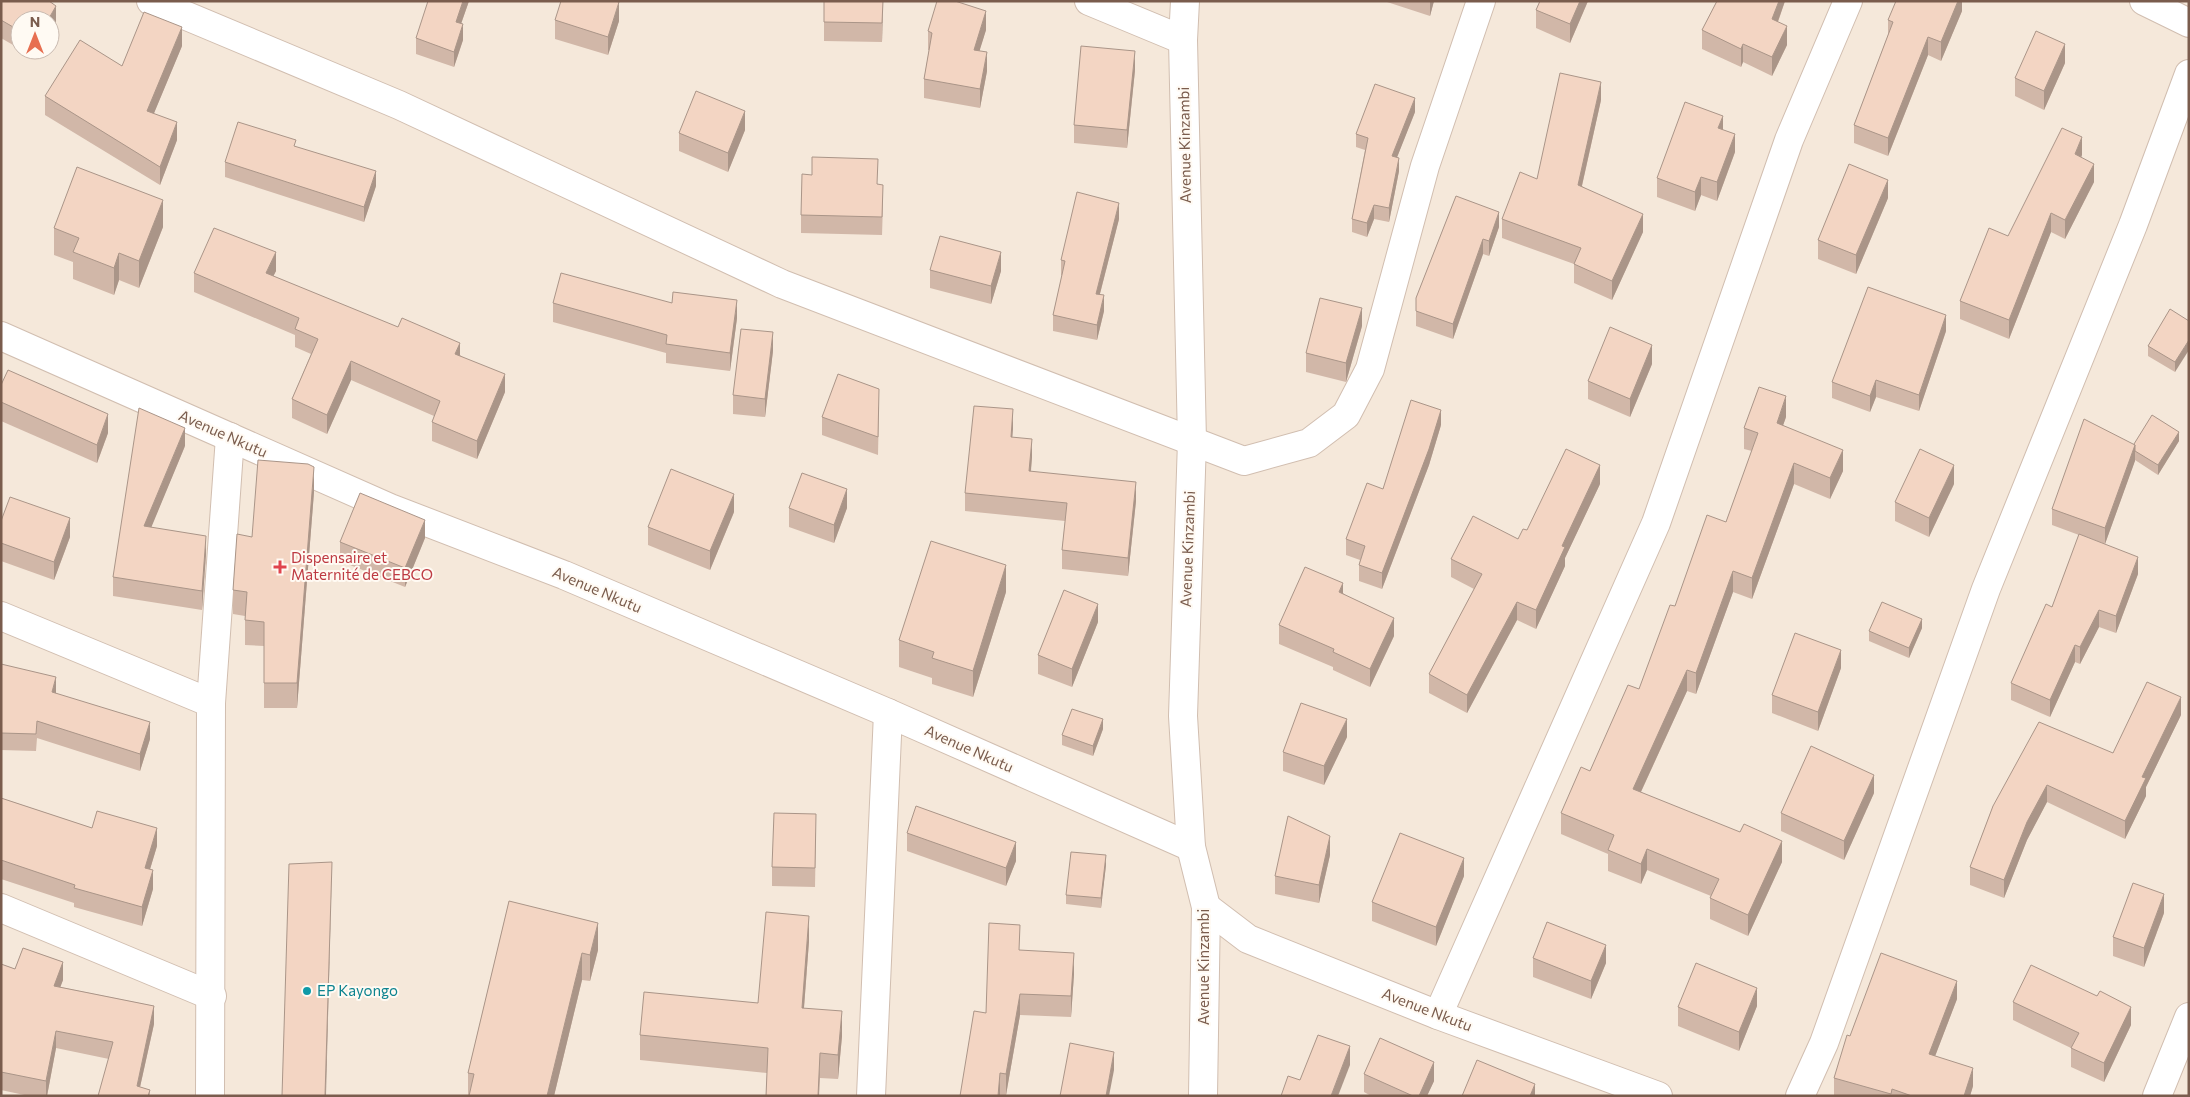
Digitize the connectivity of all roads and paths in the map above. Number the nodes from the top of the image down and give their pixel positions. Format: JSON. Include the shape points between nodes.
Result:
{"nodes":[{"id":1,"x":151,"y":1,"type":"edge"},
{"id":2,"x":1088,"y":1,"type":"edge"},
{"id":3,"x":1185,"y":1,"type":"edge"},
{"id":4,"x":1481,"y":1,"type":"edge"},
{"id":5,"x":1848,"y":1,"type":"edge"},
{"id":6,"x":2144,"y":1,"type":"edge"},
{"id":7,"x":2189,"y":23,"type":"edge"},
{"id":8,"x":1183,"y":40,"type":"junction"},
{"id":9,"x":2189,"y":74,"type":"edge"},
{"id":10,"x":1,"y":336,"type":"edge"},
{"id":11,"x":230,"y":437,"type":"junction"},
{"id":12,"x":1192,"y":441,"type":"junction"},
{"id":13,"x":1,"y":616,"type":"edge"},
{"id":14,"x":211,"y":703,"type":"junction"},
{"id":15,"x":888,"y":713,"type":"junction"},
{"id":16,"x":1191,"y":848,"type":"junction"},
{"id":17,"x":1206,"y":907,"type":"junction"},
{"id":18,"x":1,"y":908,"type":"edge"},
{"id":19,"x":212,"y":996,"type":"junction"},
{"id":20,"x":1438,"y":1015,"type":"junction"},
{"id":21,"x":2189,"y":1017,"type":"edge"},
{"id":22,"x":210,"y":1096,"type":"edge"},
{"id":23,"x":871,"y":1096,"type":"edge"},
{"id":24,"x":1203,"y":1096,"type":"edge"},
{"id":25,"x":1658,"y":1096,"type":"edge"},
{"id":26,"x":1800,"y":1096,"type":"edge"},
{"id":27,"x":2157,"y":1096,"type":"edge"}],
"edges":[{"from":1,"to":12,"type":"street","via":[[399,105],[782,284]]},
{"from":2,"to":8,"type":"street"},
{"from":3,"to":8,"type":"street","name":"Avenue Kinzambi"},
{"from":4,"to":12,"type":"street","via":[[1425,166],[1370,369],[1346,416],[1309,443],[1244,461]]},
{"from":5,"to":20,"type":"street","via":[[1790,140],[1656,523]]},
{"from":6,"to":7,"type":"street"},
{"from":8,"to":12,"type":"street","name":"Avenue Kinzambi"},
{"from":9,"to":26,"type":"street","via":[[2133,225],[1986,589],[1824,1042]]},
{"from":10,"to":11,"type":"street","name":"Avenue Nkutu"},
{"from":11,"to":14,"type":"street"},
{"from":11,"to":15,"type":"street","name":"Avenue Nkutu","via":[[390,508],[564,576]]},
{"from":12,"to":16,"type":"street","name":"Avenue Kinzambi","via":[[1183,716]]},
{"from":13,"to":14,"type":"street"},
{"from":14,"to":19,"type":"street"},
{"from":15,"to":16,"type":"street","name":"Avenue Nkutu"},
{"from":15,"to":23,"type":"street"},
{"from":16,"to":17,"type":"street","name":"Avenue Kinzambi"},
{"from":17,"to":20,"type":"street","name":"Avenue Nkutu","via":[[1248,939]]},
{"from":17,"to":24,"type":"street","name":"Avenue Kinzambi"},
{"from":18,"to":19,"type":"street"},
{"from":19,"to":22,"type":"street"},
{"from":20,"to":25,"type":"street","name":"Avenue Nkutu"},
{"from":21,"to":27,"type":"street"}]}
